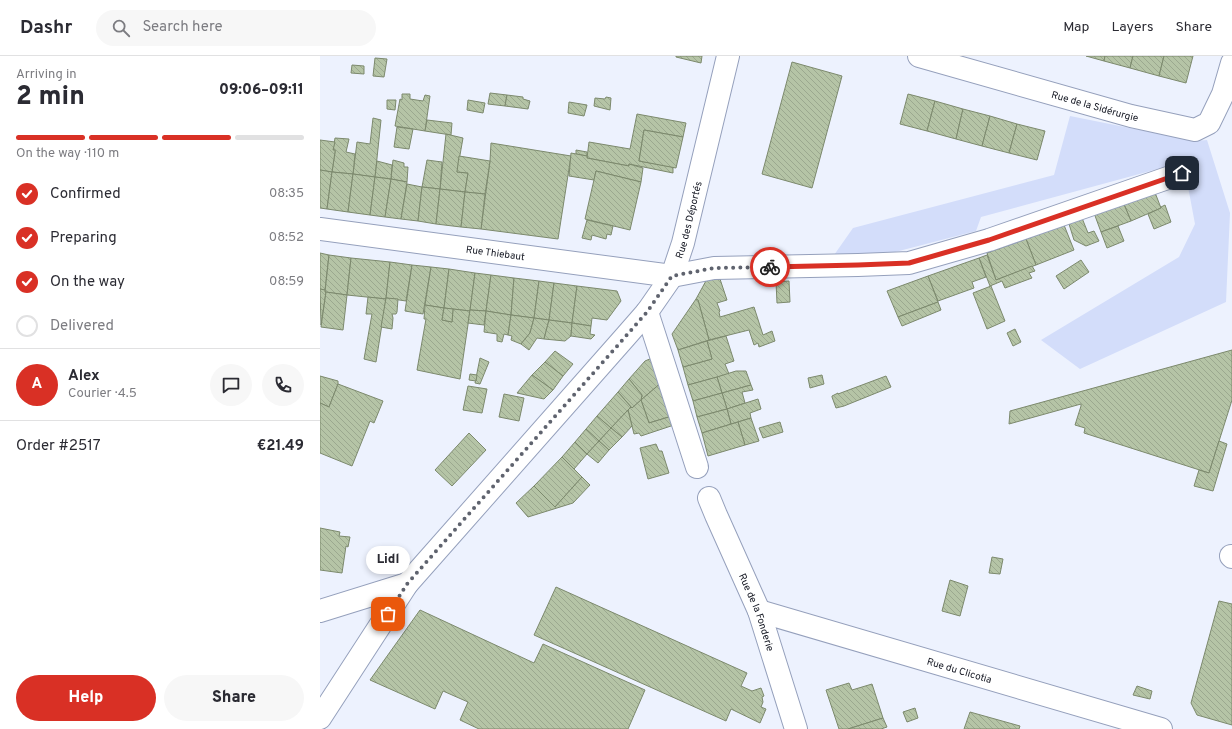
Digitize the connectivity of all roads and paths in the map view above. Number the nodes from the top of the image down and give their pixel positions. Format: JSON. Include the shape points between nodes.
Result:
{"nodes":[{"id":1,"x":728,"y":56,"type":"edge"},
{"id":2,"x":919,"y":56,"type":"edge"},
{"id":3,"x":1232,"y":63,"type":"edge"},
{"id":4,"x":1182,"y":173,"type":"dead end"},
{"id":5,"x":320,"y":229,"type":"edge"},
{"id":6,"x":672,"y":276,"type":"junction"},
{"id":7,"x":647,"y":312,"type":"junction"},
{"id":8,"x":697,"y":467,"type":"dead end"},
{"id":9,"x":709,"y":498,"type":"dead end"},
{"id":10,"x":407,"y":584,"type":"junction"},
{"id":11,"x":759,"y":610,"type":"junction"},
{"id":12,"x":320,"y":611,"type":"edge"},
{"id":13,"x":320,"y":718,"type":"edge"},
{"id":14,"x":796,"y":729,"type":"edge"},
{"id":15,"x":1161,"y":729,"type":"edge"}],
"edges":[{"from":1,"to":6,"type":"street","name":"Rue des Déportés","via":[[683,243]]},
{"from":2,"to":3,"type":"street","name":"Rue de la Sidérurgie","via":[[1131,116],[1195,130],[1209,123],[1223,94]]},
{"from":4,"to":6,"type":"street","name":"Rue Thiebaut","via":[[989,240],[909,263],[714,268]]},
{"from":5,"to":6,"type":"street","name":"Rue Thiebaut"},
{"from":6,"to":7,"type":"street","name":"Rue des Déportés"},
{"from":7,"to":8,"type":"street"},
{"from":7,"to":10,"type":"street","name":"Rue des Déportés"},
{"from":9,"to":11,"type":"street","name":"Rue de la Fonderie"},
{"from":10,"to":12,"type":"street"},
{"from":10,"to":13,"type":"street","name":"Rue des Déportés"},
{"from":11,"to":14,"type":"street","name":"Rue de la Fonderie"},
{"from":11,"to":15,"type":"street","name":"Rue du Clicotia"}]}
